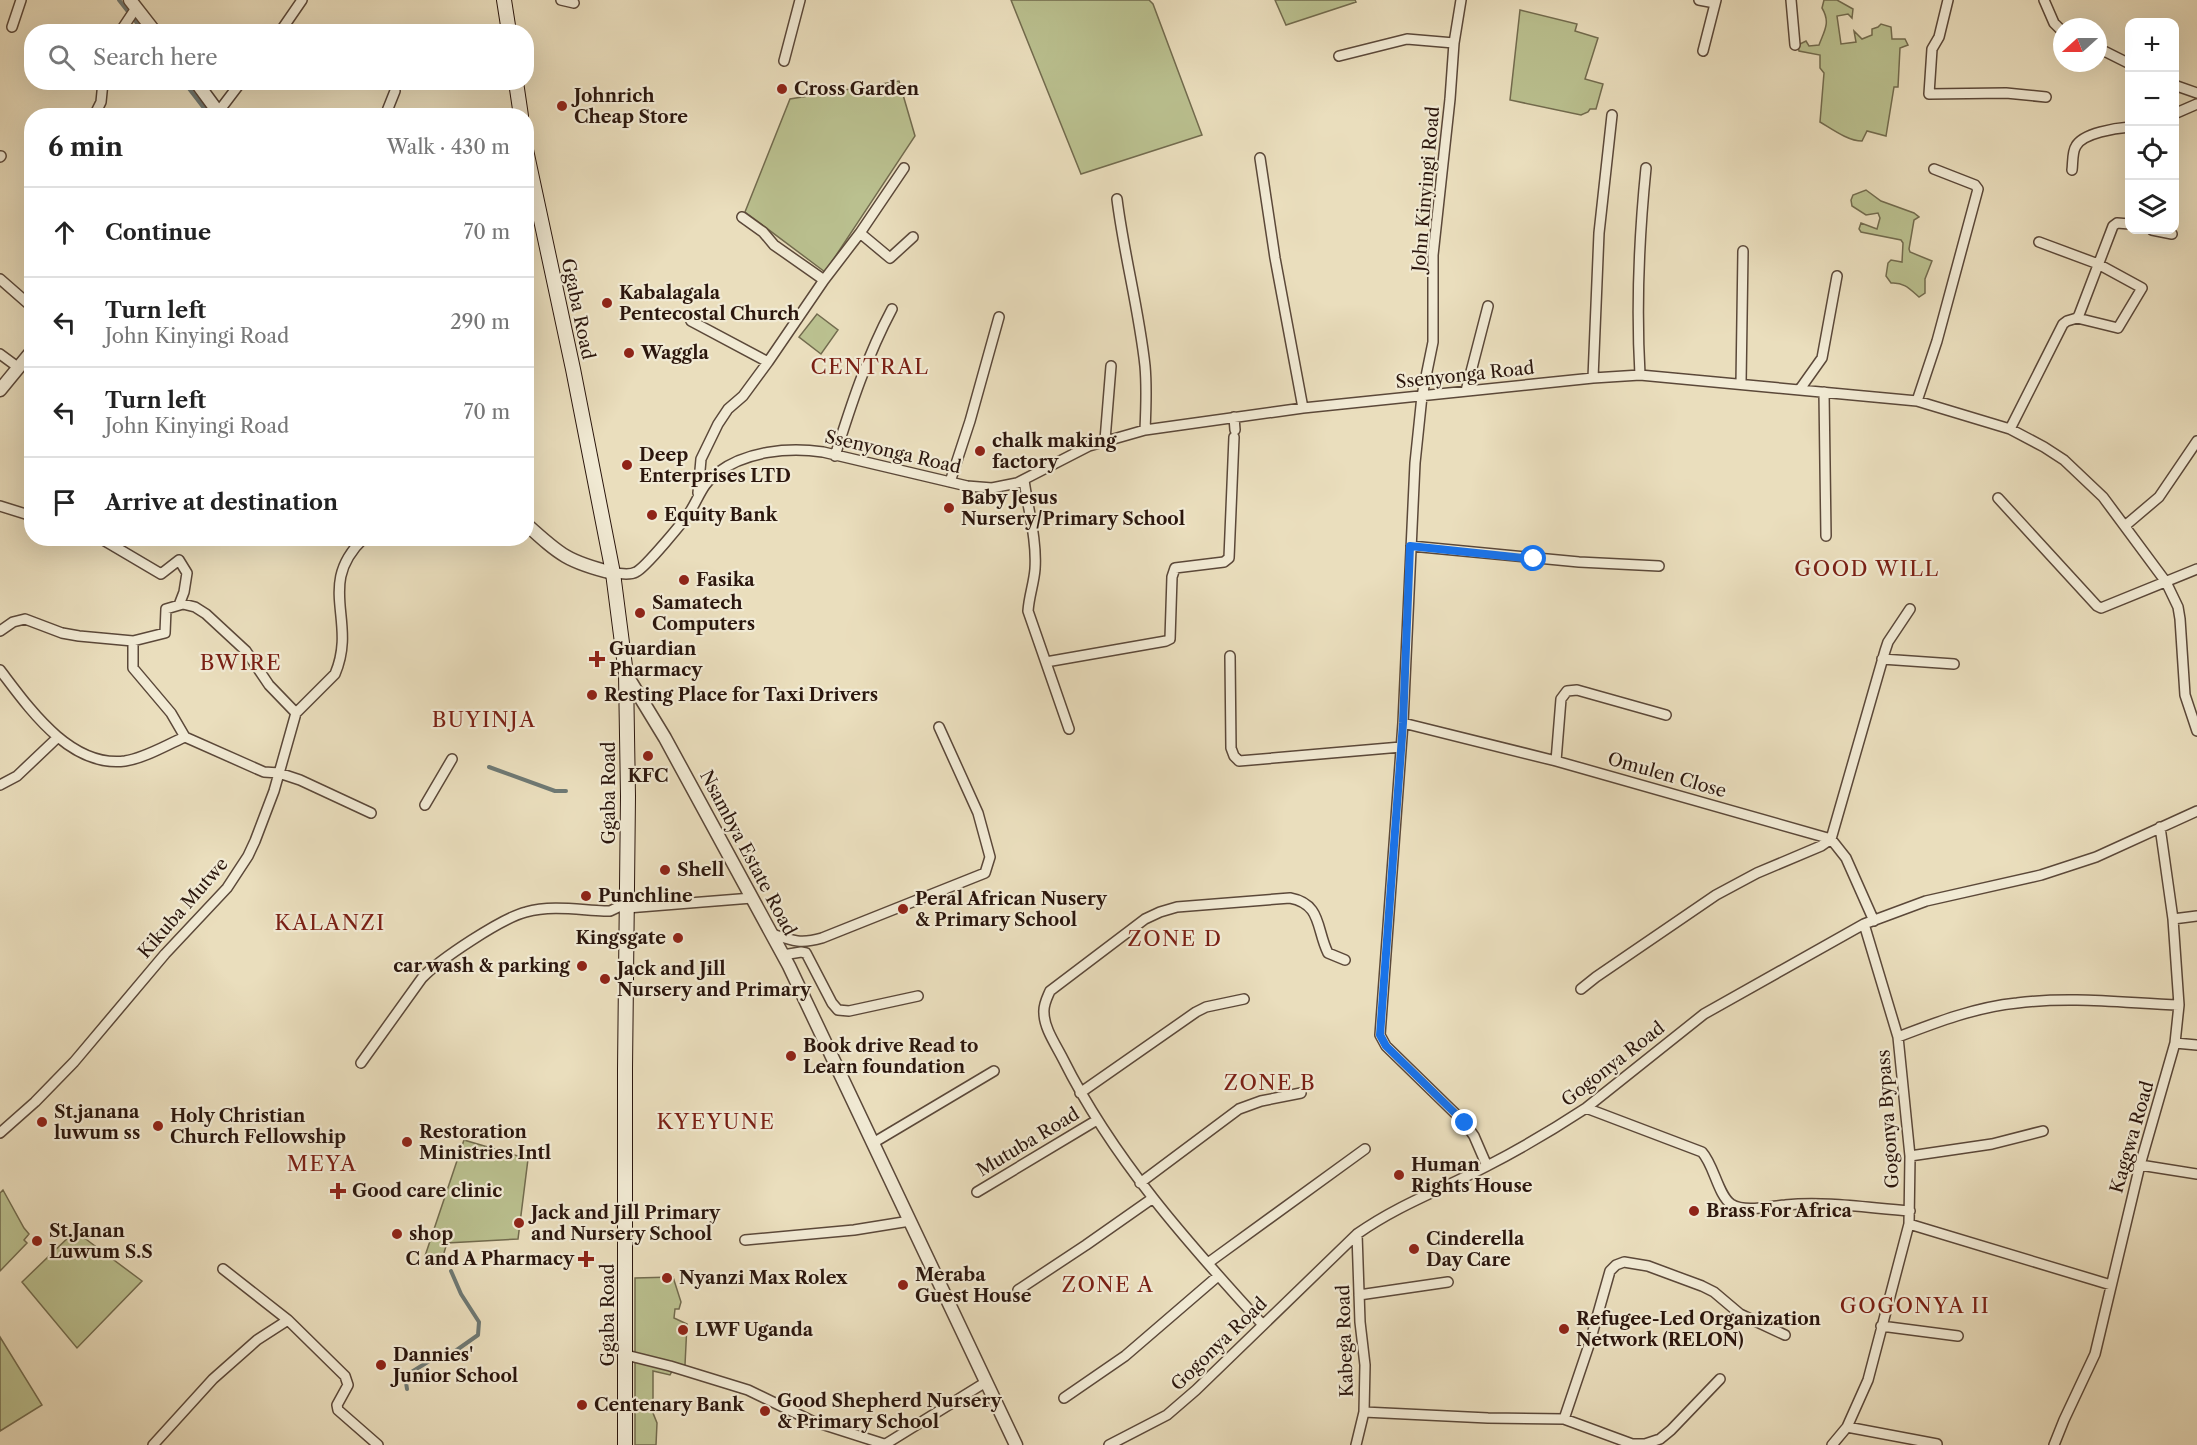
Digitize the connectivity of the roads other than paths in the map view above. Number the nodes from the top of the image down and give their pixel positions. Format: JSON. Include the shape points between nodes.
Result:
{"nodes":[{"id":1,"x":21,"y":0,"type":"edge"},
{"id":2,"x":302,"y":0,"type":"edge"},
{"id":3,"x":504,"y":0,"type":"edge"},
{"id":4,"x":561,"y":0,"type":"edge"},
{"id":5,"x":800,"y":0,"type":"edge"},
{"id":6,"x":1461,"y":0,"type":"edge"},
{"id":7,"x":1699,"y":0,"type":"edge"},
{"id":8,"x":1791,"y":0,"type":"edge"},
{"id":9,"x":1948,"y":0,"type":"edge"},
{"id":10,"x":2044,"y":0,"type":"edge"},
{"id":11,"x":1716,"y":1,"type":"edge"},
{"id":12,"x":574,"y":3,"type":"dead end"},
{"id":13,"x":133,"y":4,"type":"edge"},
{"id":14,"x":2053,"y":20,"type":"edge"},
{"id":15,"x":124,"y":24,"type":"edge"},
{"id":16,"x":149,"y":24,"type":"edge"},
{"id":17,"x":286,"y":24,"type":"edge"},
{"id":18,"x":508,"y":24,"type":"edge"},
{"id":19,"x":12,"y":27,"type":"dead end"},
{"id":20,"x":1454,"y":43,"type":"junction"},
{"id":21,"x":1795,"y":45,"type":"dead end"},
{"id":22,"x":1703,"y":51,"type":"dead end"},
{"id":23,"x":2107,"y":52,"type":"edge"},
{"id":24,"x":1339,"y":56,"type":"dead end"},
{"id":25,"x":784,"y":61,"type":"dead end"},
{"id":26,"x":2125,"y":61,"type":"edge"},
{"id":27,"x":2179,"y":86,"type":"edge"},
{"id":28,"x":102,"y":90,"type":"edge"},
{"id":29,"x":202,"y":90,"type":"edge"},
{"id":30,"x":235,"y":90,"type":"edge"},
{"id":31,"x":517,"y":90,"type":"edge"},
{"id":32,"x":395,"y":91,"type":"dead end"},
{"id":33,"x":2197,"y":93,"type":"edge"},
{"id":34,"x":2046,"y":97,"type":"dead end"},
{"id":35,"x":2197,"y":104,"type":"edge"},
{"id":36,"x":98,"y":108,"type":"edge"},
{"id":37,"x":214,"y":108,"type":"edge"},
{"id":38,"x":222,"y":108,"type":"edge"},
{"id":39,"x":388,"y":108,"type":"edge"},
{"id":40,"x":520,"y":108,"type":"edge"},
{"id":41,"x":2179,"y":112,"type":"edge"},
{"id":42,"x":1611,"y":116,"type":"dead end"},
{"id":43,"x":2125,"y":128,"type":"edge"},
{"id":44,"x":1260,"y":158,"type":"dead end"},
{"id":45,"x":904,"y":168,"type":"dead end"},
{"id":46,"x":1646,"y":168,"type":"dead end"},
{"id":47,"x":1934,"y":169,"type":"dead end"},
{"id":48,"x":2072,"y":170,"type":"dead end"},
{"id":49,"x":534,"y":187,"type":"edge"},
{"id":50,"x":1117,"y":199,"type":"dead end"},
{"id":51,"x":742,"y":217,"type":"dead end"},
{"id":52,"x":2125,"y":224,"type":"edge"},
{"id":53,"x":860,"y":233,"type":"junction"},
{"id":54,"x":913,"y":237,"type":"dead end"},
{"id":55,"x":2039,"y":242,"type":"dead end"},
{"id":56,"x":1743,"y":251,"type":"dead end"},
{"id":57,"x":2098,"y":264,"type":"junction"},
{"id":58,"x":1837,"y":276,"type":"dead end"},
{"id":59,"x":0,"y":279,"type":"edge"},
{"id":60,"x":824,"y":280,"type":"junction"},
{"id":61,"x":24,"y":300,"type":"edge"},
{"id":62,"x":1488,"y":306,"type":"dead end"},
{"id":63,"x":892,"y":309,"type":"dead end"},
{"id":64,"x":999,"y":317,"type":"dead end"},
{"id":65,"x":2077,"y":318,"type":"junction"},
{"id":66,"x":691,"y":321,"type":"dead end"},
{"id":67,"x":0,"y":354,"type":"edge"},
{"id":68,"x":24,"y":361,"type":"edge"},
{"id":69,"x":768,"y":362,"type":"junction"},
{"id":70,"x":1111,"y":366,"type":"dead end"},
{"id":71,"x":19,"y":368,"type":"junction"},
{"id":72,"x":1640,"y":375,"type":"junction"},
{"id":73,"x":1593,"y":378,"type":"junction"},
{"id":74,"x":1741,"y":384,"type":"junction"},
{"id":75,"x":1800,"y":389,"type":"junction"},
{"id":76,"x":0,"y":390,"type":"edge"},
{"id":77,"x":1466,"y":391,"type":"junction"},
{"id":78,"x":1824,"y":392,"type":"junction"},
{"id":79,"x":1422,"y":396,"type":"junction"},
{"id":80,"x":1917,"y":401,"type":"junction"},
{"id":81,"x":1304,"y":408,"type":"junction"},
{"id":82,"x":1234,"y":417,"type":"junction"},
{"id":83,"x":2010,"y":429,"type":"junction"},
{"id":84,"x":1146,"y":430,"type":"junction"},
{"id":85,"x":1105,"y":440,"type":"junction"},
{"id":86,"x":2197,"y":441,"type":"edge"},
{"id":87,"x":835,"y":456,"type":"junction"},
{"id":88,"x":1024,"y":480,"type":"junction"},
{"id":89,"x":950,"y":482,"type":"junction"},
{"id":90,"x":698,"y":493,"type":"junction"},
{"id":91,"x":1998,"y":498,"type":"dead end"},
{"id":92,"x":0,"y":506,"type":"edge"},
{"id":93,"x":24,"y":514,"type":"edge"},
{"id":94,"x":2126,"y":525,"type":"junction"},
{"id":95,"x":534,"y":531,"type":"edge"},
{"id":96,"x":1826,"y":536,"type":"dead end"},
{"id":97,"x":114,"y":546,"type":"edge"},
{"id":98,"x":356,"y":546,"type":"edge"},
{"id":99,"x":1410,"y":546,"type":"junction"},
{"id":100,"x":1659,"y":566,"type":"dead end"},
{"id":101,"x":2197,"y":569,"type":"edge"},
{"id":102,"x":613,"y":573,"type":"junction"},
{"id":103,"x":2166,"y":582,"type":"junction"},
{"id":104,"x":179,"y":604,"type":"junction"},
{"id":105,"x":1910,"y":609,"type":"dead end"},
{"id":106,"x":0,"y":631,"type":"edge"},
{"id":107,"x":133,"y":641,"type":"junction"},
{"id":108,"x":1230,"y":656,"type":"dead end"},
{"id":109,"x":1882,"y":659,"type":"junction"},
{"id":110,"x":1046,"y":662,"type":"junction"},
{"id":111,"x":1954,"y":664,"type":"dead end"},
{"id":112,"x":0,"y":670,"type":"edge"},
{"id":113,"x":626,"y":674,"type":"junction"},
{"id":114,"x":296,"y":713,"type":"junction"},
{"id":115,"x":1666,"y":715,"type":"dead end"},
{"id":116,"x":1403,"y":723,"type":"junction"},
{"id":117,"x":939,"y":726,"type":"dead end"},
{"id":118,"x":1069,"y":729,"type":"dead end"},
{"id":119,"x":2197,"y":731,"type":"edge"},
{"id":120,"x":184,"y":737,"type":"junction"},
{"id":121,"x":57,"y":738,"type":"junction"},
{"id":122,"x":1401,"y":747,"type":"junction"},
{"id":123,"x":452,"y":759,"type":"dead end"},
{"id":124,"x":1556,"y":761,"type":"junction"},
{"id":125,"x":279,"y":773,"type":"junction"},
{"id":126,"x":0,"y":785,"type":"edge"},
{"id":127,"x":425,"y":805,"type":"dead end"},
{"id":128,"x":2197,"y":811,"type":"edge"},
{"id":129,"x":371,"y":813,"type":"dead end"},
{"id":130,"x":2160,"y":827,"type":"junction"},
{"id":131,"x":1831,"y":839,"type":"junction"},
{"id":132,"x":752,"y":898,"type":"junction"},
{"id":133,"x":627,"y":905,"type":"junction"},
{"id":134,"x":2197,"y":916,"type":"edge"},
{"id":135,"x":2173,"y":920,"type":"junction"},
{"id":136,"x":1869,"y":923,"type":"junction"},
{"id":137,"x":772,"y":934,"type":"junction"},
{"id":138,"x":783,"y":955,"type":"junction"},
{"id":139,"x":1345,"y":960,"type":"dead end"},
{"id":140,"x":1581,"y":989,"type":"dead end"},
{"id":141,"x":918,"y":996,"type":"dead end"},
{"id":142,"x":1244,"y":999,"type":"dead end"},
{"id":143,"x":2179,"y":1005,"type":"junction"},
{"id":144,"x":1898,"y":1037,"type":"junction"},
{"id":145,"x":2175,"y":1043,"type":"junction"},
{"id":146,"x":2197,"y":1045,"type":"edge"},
{"id":147,"x":361,"y":1063,"type":"dead end"},
{"id":148,"x":994,"y":1071,"type":"dead end"},
{"id":149,"x":1080,"y":1093,"type":"junction"},
{"id":150,"x":1301,"y":1093,"type":"dead end"},
{"id":151,"x":1586,"y":1108,"type":"junction"},
{"id":152,"x":1097,"y":1120,"type":"junction"},
{"id":153,"x":2043,"y":1131,"type":"dead end"},
{"id":154,"x":0,"y":1133,"type":"edge"},
{"id":155,"x":873,"y":1143,"type":"junction"},
{"id":156,"x":1365,"y":1149,"type":"dead end"},
{"id":157,"x":1910,"y":1156,"type":"junction"},
{"id":158,"x":2140,"y":1165,"type":"junction"},
{"id":159,"x":1487,"y":1166,"type":"junction"},
{"id":160,"x":2197,"y":1174,"type":"edge"},
{"id":161,"x":1140,"y":1183,"type":"junction"},
{"id":162,"x":977,"y":1192,"type":"dead end"},
{"id":163,"x":1153,"y":1198,"type":"junction"},
{"id":164,"x":1910,"y":1211,"type":"junction"},
{"id":165,"x":910,"y":1221,"type":"junction"},
{"id":166,"x":1909,"y":1224,"type":"junction"},
{"id":167,"x":1357,"y":1234,"type":"junction"},
{"id":168,"x":745,"y":1240,"type":"dead end"},
{"id":169,"x":1208,"y":1263,"type":"junction"},
{"id":170,"x":224,"y":1269,"type":"dead end"},
{"id":171,"x":1218,"y":1276,"type":"junction"},
{"id":172,"x":1448,"y":1282,"type":"dead end"},
{"id":173,"x":2111,"y":1285,"type":"junction"},
{"id":174,"x":1018,"y":1290,"type":"dead end"},
{"id":175,"x":1359,"y":1295,"type":"junction"},
{"id":176,"x":288,"y":1320,"type":"junction"},
{"id":177,"x":1263,"y":1325,"type":"junction"},
{"id":178,"x":1881,"y":1326,"type":"junction"},
{"id":179,"x":1785,"y":1335,"type":"dead end"},
{"id":180,"x":1958,"y":1336,"type":"dead end"},
{"id":181,"x":626,"y":1355,"type":"junction"},
{"id":182,"x":1720,"y":1379,"type":"dead end"},
{"id":183,"x":986,"y":1382,"type":"junction"},
{"id":184,"x":1064,"y":1398,"type":"dead end"},
{"id":185,"x":1364,"y":1412,"type":"junction"},
{"id":186,"x":1564,"y":1419,"type":"junction"},
{"id":187,"x":1847,"y":1426,"type":"junction"},
{"id":188,"x":1937,"y":1444,"type":"edge"},
{"id":189,"x":153,"y":1445,"type":"edge"},
{"id":190,"x":378,"y":1445,"type":"edge"},
{"id":191,"x":625,"y":1445,"type":"edge"},
{"id":192,"x":884,"y":1445,"type":"edge"},
{"id":193,"x":1016,"y":1445,"type":"edge"},
{"id":194,"x":1109,"y":1445,"type":"edge"},
{"id":195,"x":1356,"y":1445,"type":"edge"},
{"id":196,"x":1832,"y":1445,"type":"edge"},
{"id":197,"x":2054,"y":1445,"type":"edge"}],
"edges":[{"from":1,"to":19,"type":"street"},
{"from":2,"to":17,"type":"street"},
{"from":3,"to":18,"type":"main road"},
{"from":4,"to":12,"type":"street"},
{"from":5,"to":25,"type":"street"},
{"from":6,"to":20,"type":"street","name":"John Kinyingi Road"},
{"from":7,"to":11,"type":"street"},
{"from":8,"to":21,"type":"street"},
{"from":9,"to":34,"type":"street","via":[[1941,32],[1932,49],[1929,94]]},
{"from":10,"to":14,"type":"street"},
{"from":11,"to":22,"type":"street"},
{"from":13,"to":15,"type":"street"},
{"from":13,"to":16,"type":"street"},
{"from":20,"to":24,"type":"street","via":[[1407,39]]},
{"from":20,"to":79,"type":"street","name":"John Kinyingi Road","via":[[1433,255],[1433,342]]},
{"from":23,"to":26,"type":"street"},
{"from":27,"to":33,"type":"street"},
{"from":28,"to":36,"type":"street"},
{"from":29,"to":37,"type":"street"},
{"from":30,"to":38,"type":"street"},
{"from":31,"to":40,"type":"main road"},
{"from":32,"to":39,"type":"street"},
{"from":35,"to":41,"type":"street"},
{"from":42,"to":73,"type":"street","via":[[1600,224]]},
{"from":43,"to":48,"type":"street","via":[[2107,130],[2079,142]]},
{"from":44,"to":81,"type":"street"},
{"from":45,"to":53,"type":"street"},
{"from":46,"to":72,"type":"street","via":[[1638,240]]},
{"from":47,"to":80,"type":"street","via":[[1978,189]]},
{"from":49,"to":102,"type":"main road","name":"Ggaba Road"},
{"from":50,"to":84,"type":"street","via":[[1141,330]]},
{"from":51,"to":60,"type":"street"},
{"from":52,"to":57,"type":"street","via":[[2113,226]]},
{"from":53,"to":54,"type":"street","via":[[890,258]]},
{"from":53,"to":60,"type":"street"},
{"from":55,"to":57,"type":"street"},
{"from":56,"to":74,"type":"street"},
{"from":57,"to":65,"type":"street"},
{"from":57,"to":65,"type":"street","via":[[2142,289],[2118,328]]},
{"from":58,"to":75,"type":"street","via":[[1822,358]]},
{"from":59,"to":61,"type":"street"},
{"from":60,"to":69,"type":"street"},
{"from":62,"to":77,"type":"street"},
{"from":63,"to":87,"type":"street","via":[[874,343]]},
{"from":64,"to":89,"type":"street"},
{"from":65,"to":83,"type":"street","via":[[2063,324]]},
{"from":66,"to":69,"type":"street"},
{"from":67,"to":71,"type":"street"},
{"from":68,"to":71,"type":"street"},
{"from":69,"to":90,"type":"street","via":[[718,424],[701,459]]},
{"from":70,"to":85,"type":"street"},
{"from":71,"to":76,"type":"street"},
{"from":72,"to":73,"type":"street","name":"Ssenyonga Road"},
{"from":72,"to":74,"type":"street","name":"Ssenyonga Road"},
{"from":73,"to":77,"type":"street","name":"Ssenyonga Road"},
{"from":74,"to":75,"type":"street","name":"Ssenyonga Road"},
{"from":75,"to":78,"type":"street","name":"Ssenyonga Road"},
{"from":77,"to":79,"type":"street","name":"Ssenyonga Road"},
{"from":78,"to":80,"type":"street","name":"Ssenyonga Road"},
{"from":78,"to":96,"type":"street"},
{"from":79,"to":81,"type":"street","name":"Ssenyonga Road"},
{"from":79,"to":99,"type":"street","name":"John Kinyingi Road"},
{"from":80,"to":83,"type":"street","name":"Ssenyonga Road"},
{"from":81,"to":82,"type":"street","name":"Ssenyonga Road"},
{"from":82,"to":84,"type":"street","name":"Ssenyonga Road"},
{"from":82,"to":110,"type":"street","via":[[1229,558],[1224,562],[1175,568],[1170,639]]},
{"from":83,"to":94,"type":"street","name":"Ssenyonga Road","via":[[2064,460]]},
{"from":84,"to":85,"type":"street","name":"Ssenyonga Road"},
{"from":85,"to":88,"type":"street","name":"Ssenyonga Road"},
{"from":86,"to":94,"type":"street","via":[[2158,497]]},
{"from":87,"to":89,"type":"street","name":"Ssenyonga Road"},
{"from":87,"to":90,"type":"street","name":"Ssenyonga Road","via":[[800,449],[759,454],[717,473]]},
{"from":88,"to":89,"type":"street","name":"Ssenyonga Road","via":[[992,488]]},
{"from":88,"to":110,"type":"street","via":[[1035,553],[1028,611]]},
{"from":90,"to":102,"type":"street","name":"Ssenyonga Road","via":[[690,512],[641,569],[631,574]]},
{"from":91,"to":103,"type":"street","via":[[2101,608]]},
{"from":92,"to":93,"type":"street"},
{"from":94,"to":103,"type":"street","name":"Ssenyonga Road"},
{"from":95,"to":102,"type":"street","via":[[571,560]]},
{"from":97,"to":104,"type":"street","via":[[161,574],[178,560],[187,573]]},
{"from":98,"to":114,"type":"street","name":"Kikuba Mutwe","via":[[339,575],[343,648],[339,666]]},
{"from":99,"to":100,"type":"street","via":[[1557,561]]},
{"from":99,"to":116,"type":"street","name":"John Kinyingi Road"},
{"from":101,"to":103,"type":"street"},
{"from":102,"to":113,"type":"main road","name":"Ggaba Road"},
{"from":103,"to":119,"type":"street","name":"Ssenyonga Road","via":[[2178,607],[2185,695]]},
{"from":104,"to":107,"type":"street","via":[[166,609],[165,633]]},
{"from":104,"to":114,"type":"street","via":[[195,607],[232,637]]},
{"from":105,"to":109,"type":"street","via":[[1888,642]]},
{"from":106,"to":107,"type":"street","via":[[25,619],[62,633]]},
{"from":107,"to":120,"type":"street","via":[[133,668],[171,713]]},
{"from":108,"to":122,"type":"street","via":[[1231,748],[1239,761]]},
{"from":109,"to":111,"type":"street"},
{"from":109,"to":131,"type":"street"},
{"from":110,"to":118,"type":"street"},
{"from":112,"to":121,"type":"street"},
{"from":113,"to":132,"type":"street","name":"Nsambya Estate Road"},
{"from":113,"to":133,"type":"main road","name":"Ggaba Road"},
{"from":114,"to":125,"type":"street","name":"Kikuba Mutwe"},
{"from":115,"to":124,"type":"street","via":[[1577,690],[1567,691],[1561,699]]},
{"from":116,"to":122,"type":"street","name":"John Kinyingi Road"},
{"from":116,"to":124,"type":"street","name":"Omulen Close"},
{"from":117,"to":137,"type":"street","via":[[978,813],[990,857],[985,873],[814,940],[792,941]]},
{"from":120,"to":121,"type":"street","via":[[134,759],[111,761],[88,756]]},
{"from":120,"to":125,"type":"street","via":[[264,772]]},
{"from":121,"to":126,"type":"street","via":[[17,776]]},
{"from":122,"to":159,"type":"street","name":"John Kinyingi Road","via":[[1380,1035],[1386,1046],[1465,1123]]},
{"from":123,"to":127,"type":"street"},
{"from":124,"to":131,"type":"street","name":"Omulen Close"},
{"from":125,"to":129,"type":"street"},
{"from":125,"to":154,"type":"street","name":"Kikuba Mutwe","via":[[255,841],[226,888],[74,1062]]},
{"from":128,"to":130,"type":"street","name":"Gogonya Road"},
{"from":130,"to":135,"type":"street","name":"Kaggwa Road"},
{"from":130,"to":136,"type":"street","name":"Gogonya Road","via":[[2096,857],[2041,875],[1926,901]]},
{"from":131,"to":136,"type":"street","via":[[1851,866]]},
{"from":131,"to":140,"type":"street","via":[[1716,895]]},
{"from":132,"to":133,"type":"street"},
{"from":132,"to":137,"type":"street","name":"Nsambya Estate Road"},
{"from":133,"to":147,"type":"street","via":[[610,911],[565,908],[513,916],[432,967]]},
{"from":133,"to":181,"type":"main road","name":"Ggaba Road"},
{"from":134,"to":135,"type":"street"},
{"from":135,"to":143,"type":"street","name":"Kaggwa Road"},
{"from":136,"to":144,"type":"street","name":"Gogonya Bypass"},
{"from":136,"to":151,"type":"street","name":"Gogonya Road","via":[[1704,1014]]},
{"from":137,"to":138,"type":"street","name":"Nsambya Estate Road"},
{"from":138,"to":141,"type":"street","via":[[806,953],[838,1010]]},
{"from":138,"to":155,"type":"street","name":"Nsambya Estate Road"},
{"from":139,"to":149,"type":"street","via":[[1328,952],[1317,919],[1300,900],[1177,906],[1144,919],[1050,991],[1044,1006],[1046,1024]]},
{"from":142,"to":149,"type":"street","via":[[1196,1012]]},
{"from":143,"to":144,"type":"street","via":[[2078,1000],[2016,1003],[1959,1016]]},
{"from":143,"to":145,"type":"street","name":"Kaggwa Road"},
{"from":144,"to":157,"type":"street","name":"Gogonya Bypass"},
{"from":145,"to":146,"type":"street"},
{"from":145,"to":158,"type":"street","name":"Kaggwa Road"},
{"from":148,"to":155,"type":"street"},
{"from":149,"to":152,"type":"street"},
{"from":150,"to":161,"type":"street","via":[[1239,1110]]},
{"from":151,"to":159,"type":"street","name":"Gogonya Road"},
{"from":151,"to":164,"type":"street","via":[[1702,1152],[1726,1199],[1740,1207],[1797,1203]]},
{"from":152,"to":161,"type":"street"},
{"from":152,"to":162,"type":"street","name":"Mutuba Road"},
{"from":153,"to":157,"type":"street","via":[[1992,1144]]},
{"from":155,"to":165,"type":"street","name":"Nsambya Estate Road"},
{"from":156,"to":169,"type":"street"},
{"from":157,"to":164,"type":"street","name":"Gogonya Bypass"},
{"from":158,"to":160,"type":"street"},
{"from":158,"to":173,"type":"street","name":"Kaggwa Road"},
{"from":159,"to":167,"type":"street","name":"Gogonya Road","via":[[1383,1216]]},
{"from":161,"to":163,"type":"street"},
{"from":163,"to":169,"type":"street"},
{"from":163,"to":174,"type":"street"},
{"from":164,"to":166,"type":"street","name":"Gogonya Bypass"},
{"from":165,"to":168,"type":"street"},
{"from":165,"to":183,"type":"street","name":"Nsambya Estate Road"},
{"from":166,"to":173,"type":"street"},
{"from":166,"to":178,"type":"street","name":"Gogonya Bypass"},
{"from":167,"to":175,"type":"street","name":"Kabega Road"},
{"from":167,"to":177,"type":"street","name":"Gogonya Road"},
{"from":169,"to":171,"type":"street"},
{"from":170,"to":176,"type":"street"},
{"from":171,"to":177,"type":"street"},
{"from":171,"to":184,"type":"street","via":[[1125,1356]]},
{"from":172,"to":175,"type":"street"},
{"from":173,"to":197,"type":"street","name":"Kaggwa Road","via":[[2095,1354]]},
{"from":175,"to":185,"type":"street","name":"Kabega Road","via":[[1365,1365]]},
{"from":176,"to":189,"type":"street","via":[[257,1340],[213,1379]]},
{"from":176,"to":190,"type":"street","via":[[345,1376],[348,1385],[338,1410]]},
{"from":177,"to":194,"type":"street","name":"Gogonya Road","via":[[1167,1415]]},
{"from":178,"to":180,"type":"street"},
{"from":178,"to":187,"type":"street","name":"Gogonya Bypass","via":[[1868,1380]]},
{"from":179,"to":186,"type":"street","via":[[1740,1314],[1702,1286],[1648,1266],[1624,1262],[1616,1265],[1610,1270]]},
{"from":181,"to":191,"type":"main road","name":"Ggaba Road"},
{"from":181,"to":192,"type":"street","via":[[748,1390],[812,1421]]},
{"from":182,"to":186,"type":"street","via":[[1671,1430],[1653,1443],[1632,1444]]},
{"from":183,"to":192,"type":"street"},
{"from":183,"to":193,"type":"street","name":"Nsambya Estate Road"},
{"from":185,"to":186,"type":"street"},
{"from":185,"to":195,"type":"street","name":"Kabega Road"},
{"from":187,"to":188,"type":"street"},
{"from":187,"to":196,"type":"street","name":"Gogonya Bypass"}]}
